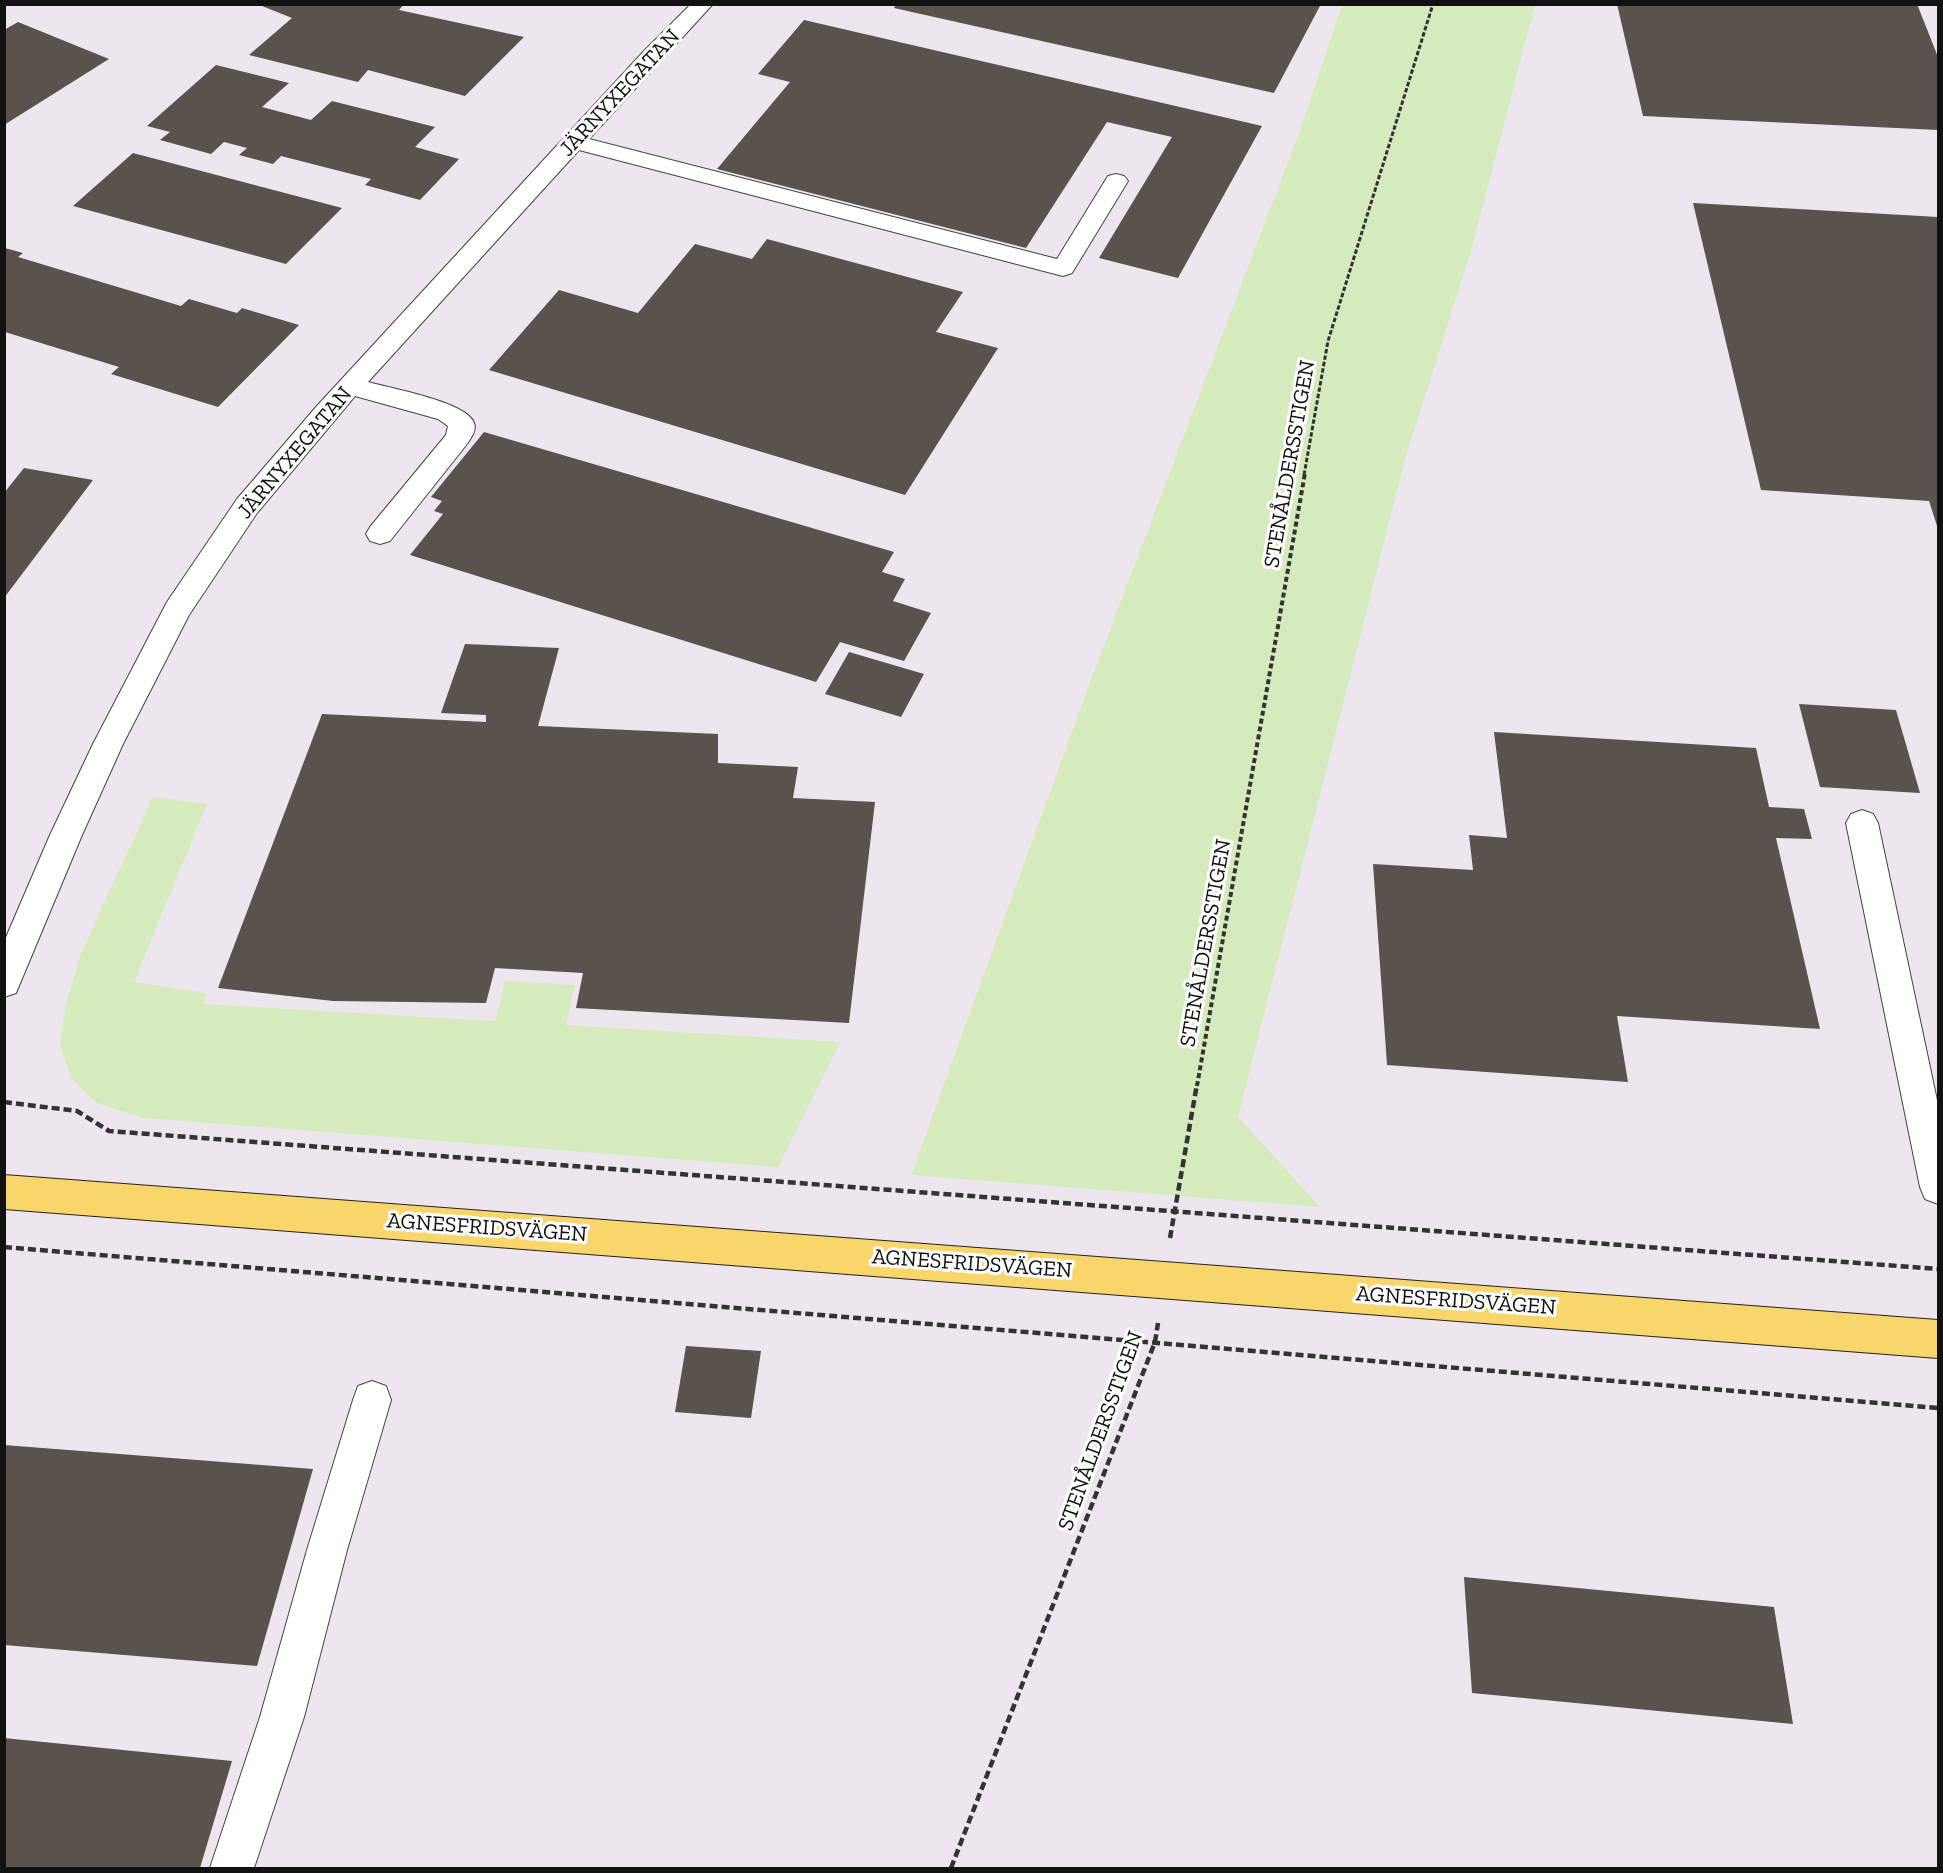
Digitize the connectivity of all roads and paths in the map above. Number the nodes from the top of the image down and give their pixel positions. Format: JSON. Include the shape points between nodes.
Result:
{"nodes":[{"id":1,"x":704,"y":4,"type":"edge"},
{"id":2,"x":1433,"y":4,"type":"edge"},
{"id":3,"x":575,"y":142,"type":"junction"},
{"id":4,"x":1116,"y":180,"type":"dead end"},
{"id":5,"x":350,"y":386,"type":"junction"},
{"id":6,"x":380,"y":534,"type":"dead end"},
{"id":7,"x":1862,"y":823,"type":"dead end"},
{"id":8,"x":4,"y":983,"type":"edge"},
{"id":9,"x":4,"y":1102,"type":"edge"},
{"id":10,"x":1938,"y":1187,"type":"edge"},
{"id":11,"x":4,"y":1192,"type":"edge"},
{"id":12,"x":1175,"y":1211,"type":"junction"},
{"id":13,"x":4,"y":1247,"type":"edge"},
{"id":14,"x":1938,"y":1269,"type":"edge"},
{"id":15,"x":1163,"y":1279,"type":"junction"},
{"id":16,"x":1938,"y":1339,"type":"edge"},
{"id":17,"x":1155,"y":1341,"type":"junction"},
{"id":18,"x":372,"y":1400,"type":"dead end"},
{"id":19,"x":1938,"y":1408,"type":"edge"},
{"id":20,"x":232,"y":1869,"type":"edge"},
{"id":21,"x":951,"y":1869,"type":"edge"}],
"edges":[{"from":1,"to":3,"type":"street","name":"JÄRNYXEGATAN"},
{"from":2,"to":12,"type":"path","name":"STENÅLDERSSTIGEN","via":[[1328,341]]},
{"from":3,"to":4,"type":"street","via":[[1063,268]]},
{"from":3,"to":5,"type":"street","name":"JÄRNYXEGATAN"},
{"from":5,"to":6,"type":"street","via":[[447,414],[461,422],[458,438]]},
{"from":5,"to":8,"type":"street","name":"JÄRNYXEGATAN","via":[[247,506],[177,610],[108,744]]},
{"from":7,"to":10,"type":"street"},
{"from":9,"to":12,"type":"path","via":[[77,1111],[109,1131]]},
{"from":11,"to":15,"type":"main road","name":"AGNESFRIDSVÄGEN"},
{"from":12,"to":14,"type":"path"},
{"from":12,"to":15,"type":"path","name":"STENÅLDERSSTIGEN"},
{"from":13,"to":17,"type":"path"},
{"from":15,"to":16,"type":"main road","name":"AGNESFRIDSVÄGEN"},
{"from":15,"to":17,"type":"path","name":"STENÅLDERSSTIGEN"},
{"from":17,"to":19,"type":"path"},
{"from":17,"to":21,"type":"path","name":"STENÅLDERSSTIGEN"},
{"from":18,"to":20,"type":"street","via":[[282,1717]]}]}
